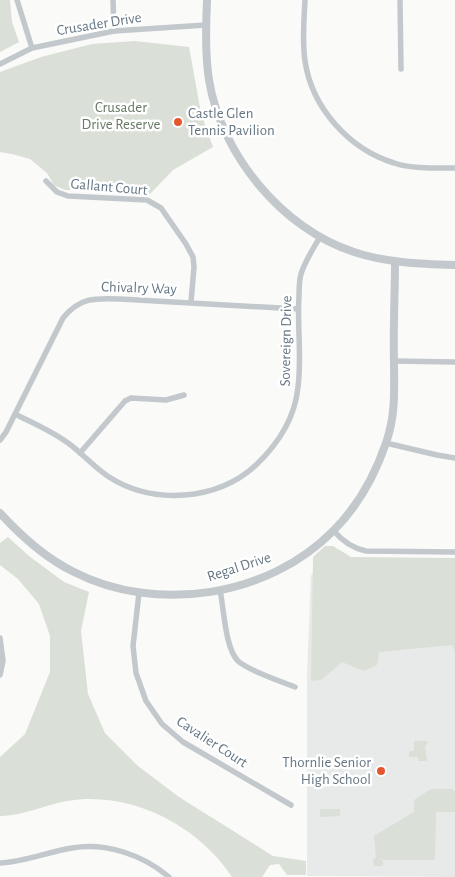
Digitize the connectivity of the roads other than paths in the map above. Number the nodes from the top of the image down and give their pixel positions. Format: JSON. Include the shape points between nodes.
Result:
{"nodes":[{"id":1,"x":17,"y":0,"type":"edge"},
{"id":2,"x":113,"y":0,"type":"edge"},
{"id":3,"x":207,"y":0,"type":"edge"},
{"id":4,"x":305,"y":0,"type":"edge"},
{"id":5,"x":400,"y":0,"type":"edge"},
{"id":6,"x":206,"y":25,"type":"junction"},
{"id":7,"x":114,"y":31,"type":"junction"},
{"id":8,"x":32,"y":48,"type":"junction"},
{"id":9,"x":0,"y":64,"type":"edge"},
{"id":10,"x":401,"y":69,"type":"dead end"},
{"id":11,"x":455,"y":168,"type":"edge"},
{"id":12,"x":46,"y":181,"type":"dead end"},
{"id":13,"x":320,"y":237,"type":"junction"},
{"id":14,"x":395,"y":262,"type":"junction"},
{"id":15,"x":455,"y":265,"type":"edge"},
{"id":16,"x":192,"y":302,"type":"junction"},
{"id":17,"x":298,"y":309,"type":"junction"},
{"id":18,"x":394,"y":361,"type":"junction"},
{"id":19,"x":455,"y":362,"type":"edge"},
{"id":20,"x":184,"y":395,"type":"dead end"},
{"id":21,"x":15,"y":414,"type":"junction"},
{"id":22,"x":0,"y":440,"type":"edge"},
{"id":23,"x":386,"y":443,"type":"junction"},
{"id":24,"x":80,"y":453,"type":"junction"},
{"id":25,"x":455,"y":458,"type":"edge"},
{"id":26,"x":0,"y":513,"type":"edge"},
{"id":27,"x":334,"y":531,"type":"junction"},
{"id":28,"x":455,"y":552,"type":"edge"},
{"id":29,"x":220,"y":590,"type":"junction"},
{"id":30,"x":139,"y":593,"type":"junction"},
{"id":31,"x":0,"y":638,"type":"edge"},
{"id":32,"x":0,"y":675,"type":"edge"},
{"id":33,"x":295,"y":687,"type":"dead end"},
{"id":34,"x":291,"y":805,"type":"dead end"},
{"id":35,"x":0,"y":863,"type":"edge"},
{"id":36,"x":169,"y":877,"type":"edge"}],
"edges":[{"from":1,"to":8,"type":"street"},
{"from":2,"to":7,"type":"street"},
{"from":3,"to":6,"type":"street"},
{"from":4,"to":11,"type":"street","via":[[304,45],[308,76],[327,115],[343,133],[361,148],[395,164]]},
{"from":5,"to":10,"type":"street"},
{"from":6,"to":7,"type":"street","name":"Crusader Drive"},
{"from":6,"to":13,"type":"street","via":[[209,80],[220,118],[234,149],[258,186],[287,214]]},
{"from":7,"to":8,"type":"street","name":"Crusader Drive"},
{"from":8,"to":9,"type":"street","name":"Crusader Drive"},
{"from":12,"to":16,"type":"street","name":"Gallant Court","via":[[57,192],[68,196],[147,200],[161,208],[193,257]]},
{"from":13,"to":14,"type":"street","via":[[353,252]]},
{"from":13,"to":17,"type":"street","name":"Sovereign Drive","via":[[300,276]]},
{"from":14,"to":15,"type":"street"},
{"from":14,"to":18,"type":"street","name":"Regal Drive"},
{"from":16,"to":17,"type":"street","name":"Chivalry Way"},
{"from":16,"to":21,"type":"street","name":"Chivalry Way","via":[[96,298],[77,304],[63,318]]},
{"from":17,"to":24,"type":"street","name":"Sovereign Drive","via":[[298,387],[292,412],[279,440],[242,477],[200,494],[177,496],[128,486],[109,477]]},
{"from":18,"to":19,"type":"street"},
{"from":18,"to":23,"type":"street","name":"Regal Drive","via":[[396,395]]},
{"from":20,"to":24,"type":"street","via":[[166,400],[131,398],[124,401]]},
{"from":21,"to":22,"type":"street","name":"Chivalry Way"},
{"from":21,"to":24,"type":"street","name":"Sovereign Drive","via":[[45,428]]},
{"from":23,"to":25,"type":"street"},
{"from":23,"to":27,"type":"street","name":"Regal Drive","via":[[369,483]]},
{"from":26,"to":30,"type":"street","name":"Regal Drive","via":[[40,552],[58,563],[94,581]]},
{"from":27,"to":28,"type":"street","via":[[352,548],[366,551]]},
{"from":27,"to":29,"type":"street","name":"Regal Drive","via":[[285,567]]},
{"from":29,"to":30,"type":"street","name":"Regal Drive","via":[[176,596]]},
{"from":29,"to":33,"type":"street","via":[[229,643],[238,661]]},
{"from":30,"to":34,"type":"street","name":"Cavalier Court","via":[[133,646],[136,673],[146,701],[162,724],[183,742]]},
{"from":31,"to":32,"type":"street","via":[[3,661]]},
{"from":35,"to":36,"type":"street","via":[[73,847],[96,847],[139,857]]}]}
